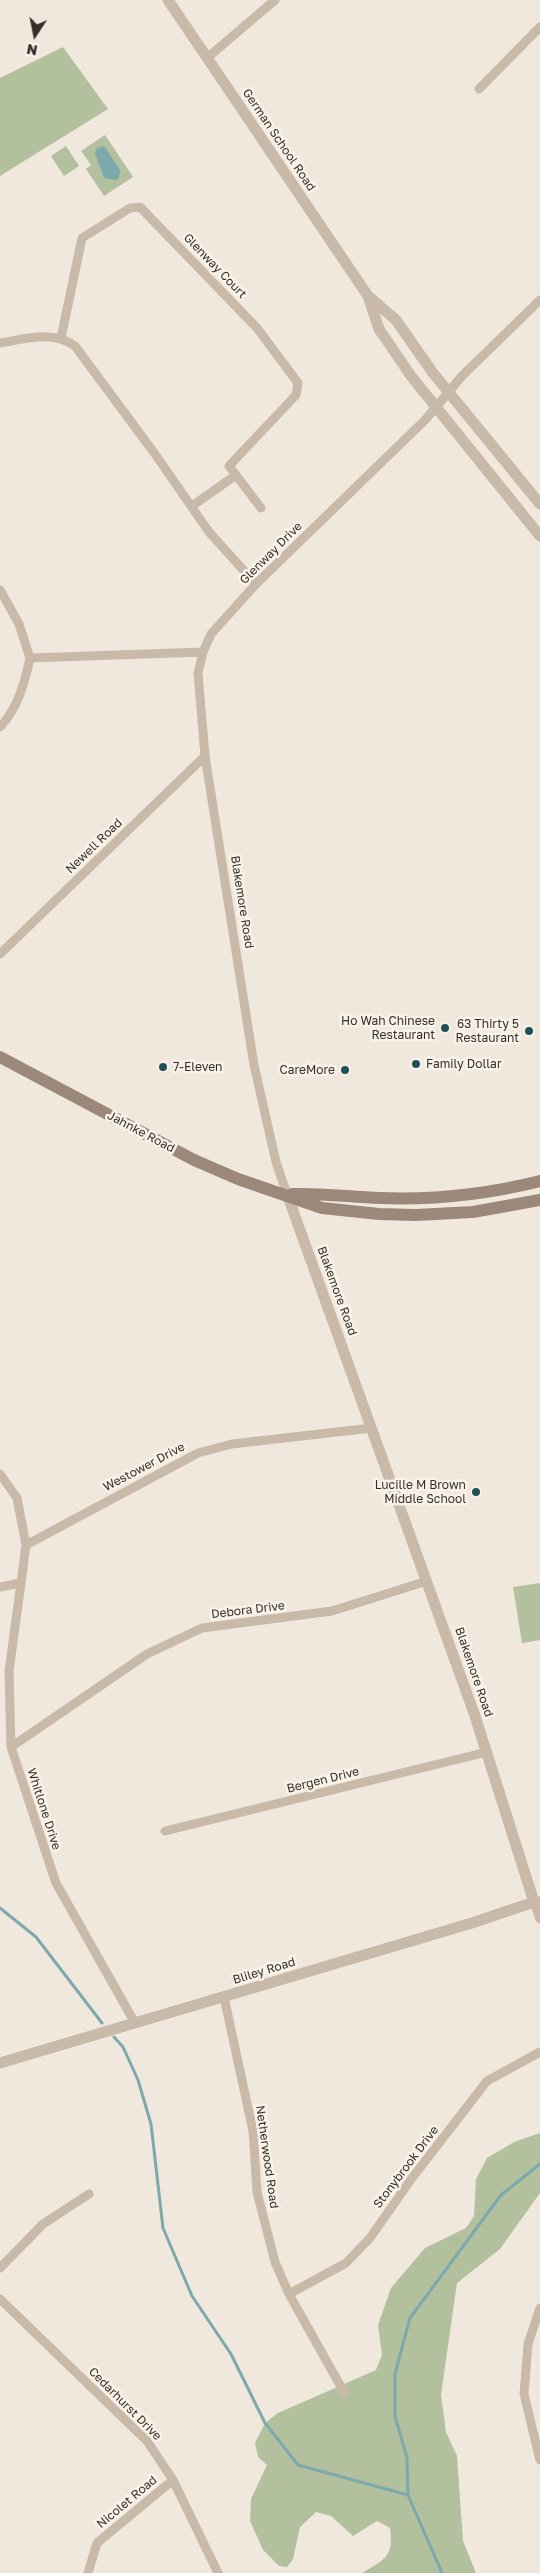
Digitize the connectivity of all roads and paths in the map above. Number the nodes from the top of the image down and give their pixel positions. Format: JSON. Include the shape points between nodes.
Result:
{"nodes":[{"id":1,"x":168,"y":0,"type":"edge"},
{"id":2,"x":275,"y":0,"type":"edge"},
{"id":3,"x":540,"y":27,"type":"edge"},
{"id":4,"x":207,"y":58,"type":"junction"},
{"id":5,"x":479,"y":89,"type":"dead end"},
{"id":6,"x":368,"y":296,"type":"junction"},
{"id":7,"x":540,"y":300,"type":"edge"},
{"id":8,"x":61,"y":338,"type":"junction"},
{"id":9,"x":0,"y":343,"type":"edge"},
{"id":10,"x":448,"y":392,"type":"junction"},
{"id":11,"x":435,"y":408,"type":"junction"},
{"id":12,"x":236,"y":475,"type":"junction"},
{"id":13,"x":540,"y":504,"type":"edge"},
{"id":14,"x":192,"y":506,"type":"junction"},
{"id":15,"x":261,"y":508,"type":"dead end"},
{"id":16,"x":540,"y":536,"type":"edge"},
{"id":17,"x":256,"y":584,"type":"junction"},
{"id":18,"x":0,"y":590,"type":"edge"},
{"id":19,"x":203,"y":652,"type":"junction"},
{"id":20,"x":30,"y":658,"type":"junction"},
{"id":21,"x":0,"y":727,"type":"edge"},
{"id":22,"x":205,"y":756,"type":"junction"},
{"id":23,"x":0,"y":954,"type":"edge"},
{"id":24,"x":0,"y":1056,"type":"edge"},
{"id":25,"x":540,"y":1181,"type":"edge"},
{"id":26,"x":287,"y":1194,"type":"junction"},
{"id":27,"x":540,"y":1200,"type":"edge"},
{"id":28,"x":372,"y":1428,"type":"junction"},
{"id":29,"x":0,"y":1474,"type":"edge"},
{"id":30,"x":26,"y":1545,"type":"junction"},
{"id":31,"x":427,"y":1581,"type":"junction"},
{"id":32,"x":20,"y":1583,"type":"junction"},
{"id":33,"x":0,"y":1586,"type":"edge"},
{"id":34,"x":11,"y":1747,"type":"junction"},
{"id":35,"x":487,"y":1752,"type":"junction"},
{"id":36,"x":164,"y":1832,"type":"dead end"},
{"id":37,"x":537,"y":1901,"type":"edge"},
{"id":38,"x":540,"y":1919,"type":"edge"},
{"id":39,"x":224,"y":1997,"type":"junction"},
{"id":40,"x":135,"y":2023,"type":"junction"},
{"id":41,"x":540,"y":2052,"type":"edge"},
{"id":42,"x":0,"y":2063,"type":"edge"},
{"id":43,"x":89,"y":2194,"type":"dead end"},
{"id":44,"x":0,"y":2268,"type":"edge"},
{"id":45,"x":289,"y":2294,"type":"junction"},
{"id":46,"x":0,"y":2299,"type":"edge"},
{"id":47,"x":540,"y":2308,"type":"edge"},
{"id":48,"x":344,"y":2394,"type":"dead end"},
{"id":49,"x":540,"y":2460,"type":"edge"},
{"id":50,"x":174,"y":2480,"type":"junction"},
{"id":51,"x":88,"y":2573,"type":"edge"},
{"id":52,"x":218,"y":2573,"type":"edge"}],
"edges":[{"from":1,"to":4,"type":"street","name":"German School Road"},
{"from":2,"to":4,"type":"street"},
{"from":3,"to":5,"type":"street"},
{"from":4,"to":6,"type":"street","name":"German School Road"},
{"from":6,"to":10,"type":"street","name":"German School Road","via":[[396,320]]},
{"from":6,"to":11,"type":"street","name":"German School Road","via":[[379,329]]},
{"from":7,"to":10,"type":"street","name":"Glenway Drive"},
{"from":8,"to":9,"type":"street","via":[[40,337]]},
{"from":8,"to":12,"type":"street","name":"Glenway Court","via":[[82,238],[130,208],[140,207],[258,328],[298,383],[296,395],[229,466]]},
{"from":8,"to":14,"type":"street","via":[[84,356]]},
{"from":10,"to":11,"type":"street","name":"Glenway Drive"},
{"from":10,"to":13,"type":"street","name":"German School Road"},
{"from":11,"to":16,"type":"street","name":"German School Road"},
{"from":11,"to":17,"type":"street","name":"Glenway Drive"},
{"from":12,"to":14,"type":"street"},
{"from":12,"to":15,"type":"street"},
{"from":14,"to":17,"type":"street","via":[[208,532]]},
{"from":17,"to":19,"type":"street","name":"Glenway Drive","via":[[211,634]]},
{"from":18,"to":20,"type":"street","via":[[20,624]]},
{"from":19,"to":20,"type":"street"},
{"from":19,"to":22,"type":"street","name":"Blakemore Road","via":[[198,673]]},
{"from":20,"to":21,"type":"street","via":[[24,687]]},
{"from":22,"to":23,"type":"street","name":"Newell Road"},
{"from":22,"to":26,"type":"street","name":"Blakemore Road","via":[[254,1065],[276,1162]]},
{"from":24,"to":26,"type":"main road","name":"Jahnke Road","via":[[194,1160],[238,1179]]},
{"from":25,"to":26,"type":"main road","name":"Jahnke Road","via":[[484,1192],[416,1198]]},
{"from":26,"to":27,"type":"main road","name":"Jahnke Road","via":[[322,1208],[416,1215],[473,1212]]},
{"from":26,"to":28,"type":"street","name":"Blakemore Road"},
{"from":28,"to":30,"type":"street","name":"Westower Drive","via":[[232,1444],[198,1453]]},
{"from":28,"to":31,"type":"street","name":"Blakemore Road"},
{"from":29,"to":30,"type":"street","via":[[17,1498]]},
{"from":30,"to":32,"type":"street"},
{"from":31,"to":34,"type":"street","name":"Debora Drive","via":[[332,1611],[202,1628],[147,1654]]},
{"from":31,"to":35,"type":"street","name":"Blakemore Road"},
{"from":32,"to":33,"type":"street"},
{"from":32,"to":34,"type":"street","name":"Whitlone Drive","via":[[9,1672]]},
{"from":34,"to":40,"type":"street","name":"Whitlone Drive","via":[[56,1883]]},
{"from":35,"to":36,"type":"street","name":"Bergen Drive"},
{"from":35,"to":37,"type":"street","name":"Blakemore Road"},
{"from":37,"to":38,"type":"street","name":"Blakemore Road"},
{"from":37,"to":39,"type":"street","name":"Bliley Road"},
{"from":39,"to":40,"type":"street","name":"Bliley Road"},
{"from":39,"to":45,"type":"street","name":"Netherwood Road","via":[[253,2131],[257,2192],[275,2262]]},
{"from":40,"to":42,"type":"street","name":"Bliley Road"},
{"from":41,"to":45,"type":"street","name":"Stonybrook Drive","via":[[487,2081],[370,2238],[346,2263]]},
{"from":43,"to":44,"type":"street","via":[[43,2224]]},
{"from":45,"to":48,"type":"street","name":"Netherwood Road"},
{"from":46,"to":50,"type":"street","name":"Cedarhurst Drive","via":[[147,2441]]},
{"from":47,"to":49,"type":"street","via":[[528,2344],[524,2394]]},
{"from":50,"to":51,"type":"street","name":"Nicolet Road","via":[[97,2543]]},
{"from":50,"to":52,"type":"street","name":"Cedarhurst Drive"}]}
